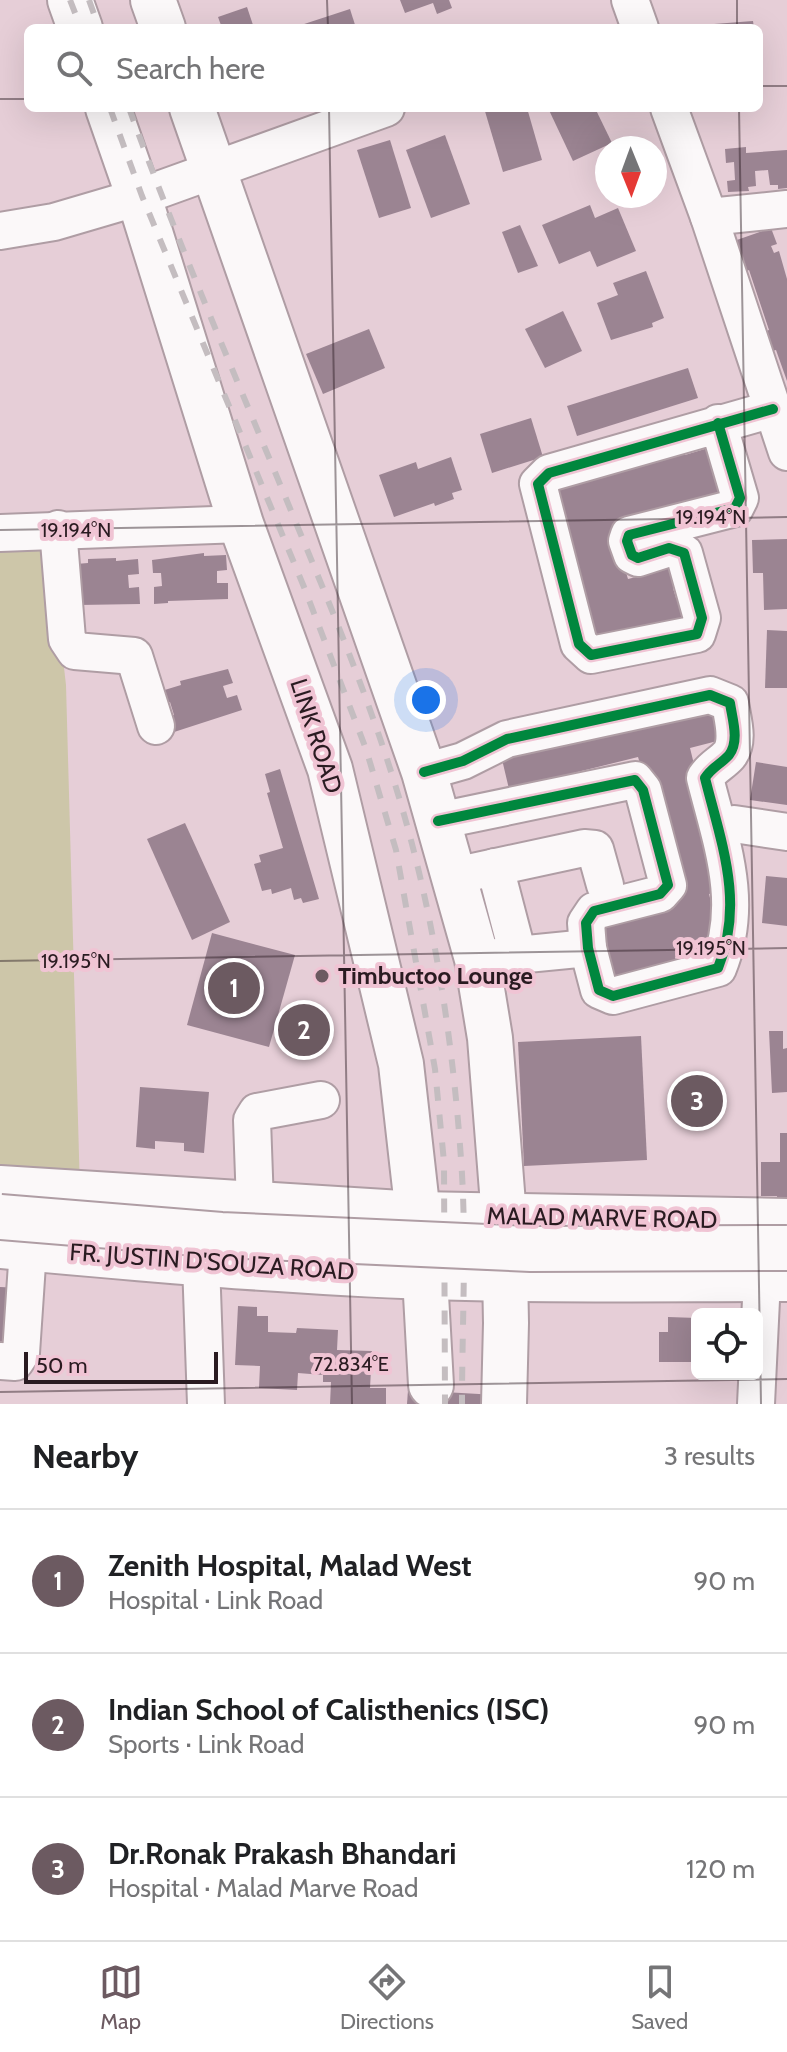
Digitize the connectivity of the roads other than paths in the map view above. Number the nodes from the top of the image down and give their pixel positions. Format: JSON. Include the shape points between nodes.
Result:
{"nodes":[{"id":1,"x":70,"y":0,"type":"edge"},
{"id":2,"x":153,"y":0,"type":"edge"},
{"id":3,"x":79,"y":24,"type":"edge"},
{"id":4,"x":162,"y":24,"type":"edge"},
{"id":5,"x":109,"y":112,"type":"edge"},
{"id":6,"x":193,"y":112,"type":"edge"},
{"id":7,"x":375,"y":112,"type":"edge"},
{"id":8,"x":670,"y":112,"type":"edge"},
{"id":9,"x":214,"y":168,"type":"junction"},
{"id":10,"x":139,"y":197,"type":"junction"},
{"id":11,"x":787,"y":209,"type":"edge"},
{"id":12,"x":709,"y":217,"type":"junction"},
{"id":13,"x":0,"y":231,"type":"edge"},
{"id":14,"x":773,"y":409,"type":"junction"},
{"id":15,"x":718,"y":423,"type":"junction"},
{"id":16,"x":787,"y":452,"type":"edge"},
{"id":17,"x":241,"y":524,"type":"junction"},
{"id":18,"x":58,"y":529,"type":"junction"},
{"id":19,"x":0,"y":533,"type":"edge"},
{"id":20,"x":156,"y":726,"type":"dead end"},
{"id":21,"x":424,"y":772,"type":"junction"},
{"id":22,"x":438,"y":821,"type":"junction"},
{"id":23,"x":734,"y":824,"type":"dead end"},
{"id":24,"x":787,"y":832,"type":"edge"},
{"id":25,"x":474,"y":871,"type":"junction"},
{"id":26,"x":605,"y":885,"type":"dead end"},
{"id":27,"x":588,"y":948,"type":"junction"},
{"id":28,"x":498,"y":957,"type":"junction"},
{"id":29,"x":321,"y":1100,"type":"dead end"},
{"id":30,"x":0,"y":1188,"type":"edge"},
{"id":31,"x":255,"y":1204,"type":"junction"},
{"id":32,"x":417,"y":1214,"type":"junction"},
{"id":33,"x":0,"y":1217,"type":"edge"},
{"id":34,"x":504,"y":1217,"type":"junction"},
{"id":35,"x":787,"y":1221,"type":"edge"},
{"id":36,"x":14,"y":1248,"type":"edge"},
{"id":37,"x":201,"y":1263,"type":"junction"},
{"id":38,"x":779,"y":1269,"type":"edge"},
{"id":39,"x":425,"y":1277,"type":"junction"},
{"id":40,"x":506,"y":1279,"type":"junction"},
{"id":41,"x":0,"y":1361,"type":"edge"},
{"id":42,"x":431,"y":1385,"type":"dead end"},
{"id":43,"x":206,"y":1404,"type":"edge"},
{"id":44,"x":504,"y":1404,"type":"edge"},
{"id":45,"x":756,"y":1404,"type":"edge"}],
"edges":[{"from":1,"to":3,"type":"main road"},
{"from":2,"to":4,"type":"main road"},
{"from":5,"to":10,"type":"main road","name":"LINK ROAD"},
{"from":6,"to":9,"type":"main road"},
{"from":7,"to":9,"type":"street"},
{"from":8,"to":12,"type":"street"},
{"from":9,"to":10,"type":"street"},
{"from":9,"to":21,"type":"main road"},
{"from":10,"to":13,"type":"street","via":[[54,222]]},
{"from":10,"to":17,"type":"main road","name":"LINK ROAD"},
{"from":11,"to":12,"type":"street"},
{"from":12,"to":14,"type":"street"},
{"from":14,"to":15,"type":"street"},
{"from":14,"to":16,"type":"street"},
{"from":15,"to":15,"type":"street","via":[[549,473],[538,484],[579,644],[591,655],[697,634],[702,618],[684,553],[669,548],[638,558],[627,541],[629,535],[735,508],[740,498]]},
{"from":17,"to":18,"type":"street"},
{"from":17,"to":32,"type":"main road","name":"LINK ROAD","via":[[330,769],[401,1064]]},
{"from":18,"to":19,"type":"street"},
{"from":18,"to":20,"type":"street","via":[[67,639],[75,651],[134,656]]},
{"from":21,"to":22,"type":"main road"},
{"from":21,"to":27,"type":"street","via":[[463,761],[507,739],[710,695],[730,703],[735,739],[729,755],[705,778],[732,895],[726,949],[718,968],[613,996],[599,990]]},
{"from":22,"to":25,"type":"main road"},
{"from":22,"to":27,"type":"street","via":[[635,780],[643,790],[668,885],[660,894],[594,911],[586,923]]},
{"from":23,"to":24,"type":"street"},
{"from":25,"to":26,"type":"street","via":[[595,849]]},
{"from":25,"to":28,"type":"main road"},
{"from":27,"to":28,"type":"street"},
{"from":28,"to":34,"type":"main road","via":[[490,1038]]},
{"from":29,"to":31,"type":"street","via":[[257,1112],[252,1120]]},
{"from":30,"to":31,"type":"main road"},
{"from":31,"to":32,"type":"main road"},
{"from":32,"to":34,"type":"main road","name":"MALAD MARVE ROAD"},
{"from":32,"to":39,"type":"main road","name":"LINK ROAD"},
{"from":33,"to":38,"type":"main road","bridge":true},
{"from":34,"to":35,"type":"main road","name":"MALAD MARVE ROAD"},
{"from":34,"to":40,"type":"main road"},
{"from":36,"to":37,"type":"main road","name":"FR. JUSTIN D'SOUZA ROAD"},
{"from":36,"to":41,"type":"street","via":[[21,1353],[15,1362]]},
{"from":37,"to":39,"type":"main road","name":"FR. JUSTIN D'SOUZA ROAD"},
{"from":37,"to":43,"type":"street"},
{"from":38,"to":40,"type":"main road"},
{"from":38,"to":45,"type":"street"},
{"from":39,"to":40,"type":"main road"},
{"from":39,"to":42,"type":"main road","name":"LINK ROAD"},
{"from":40,"to":44,"type":"main road"}]}
